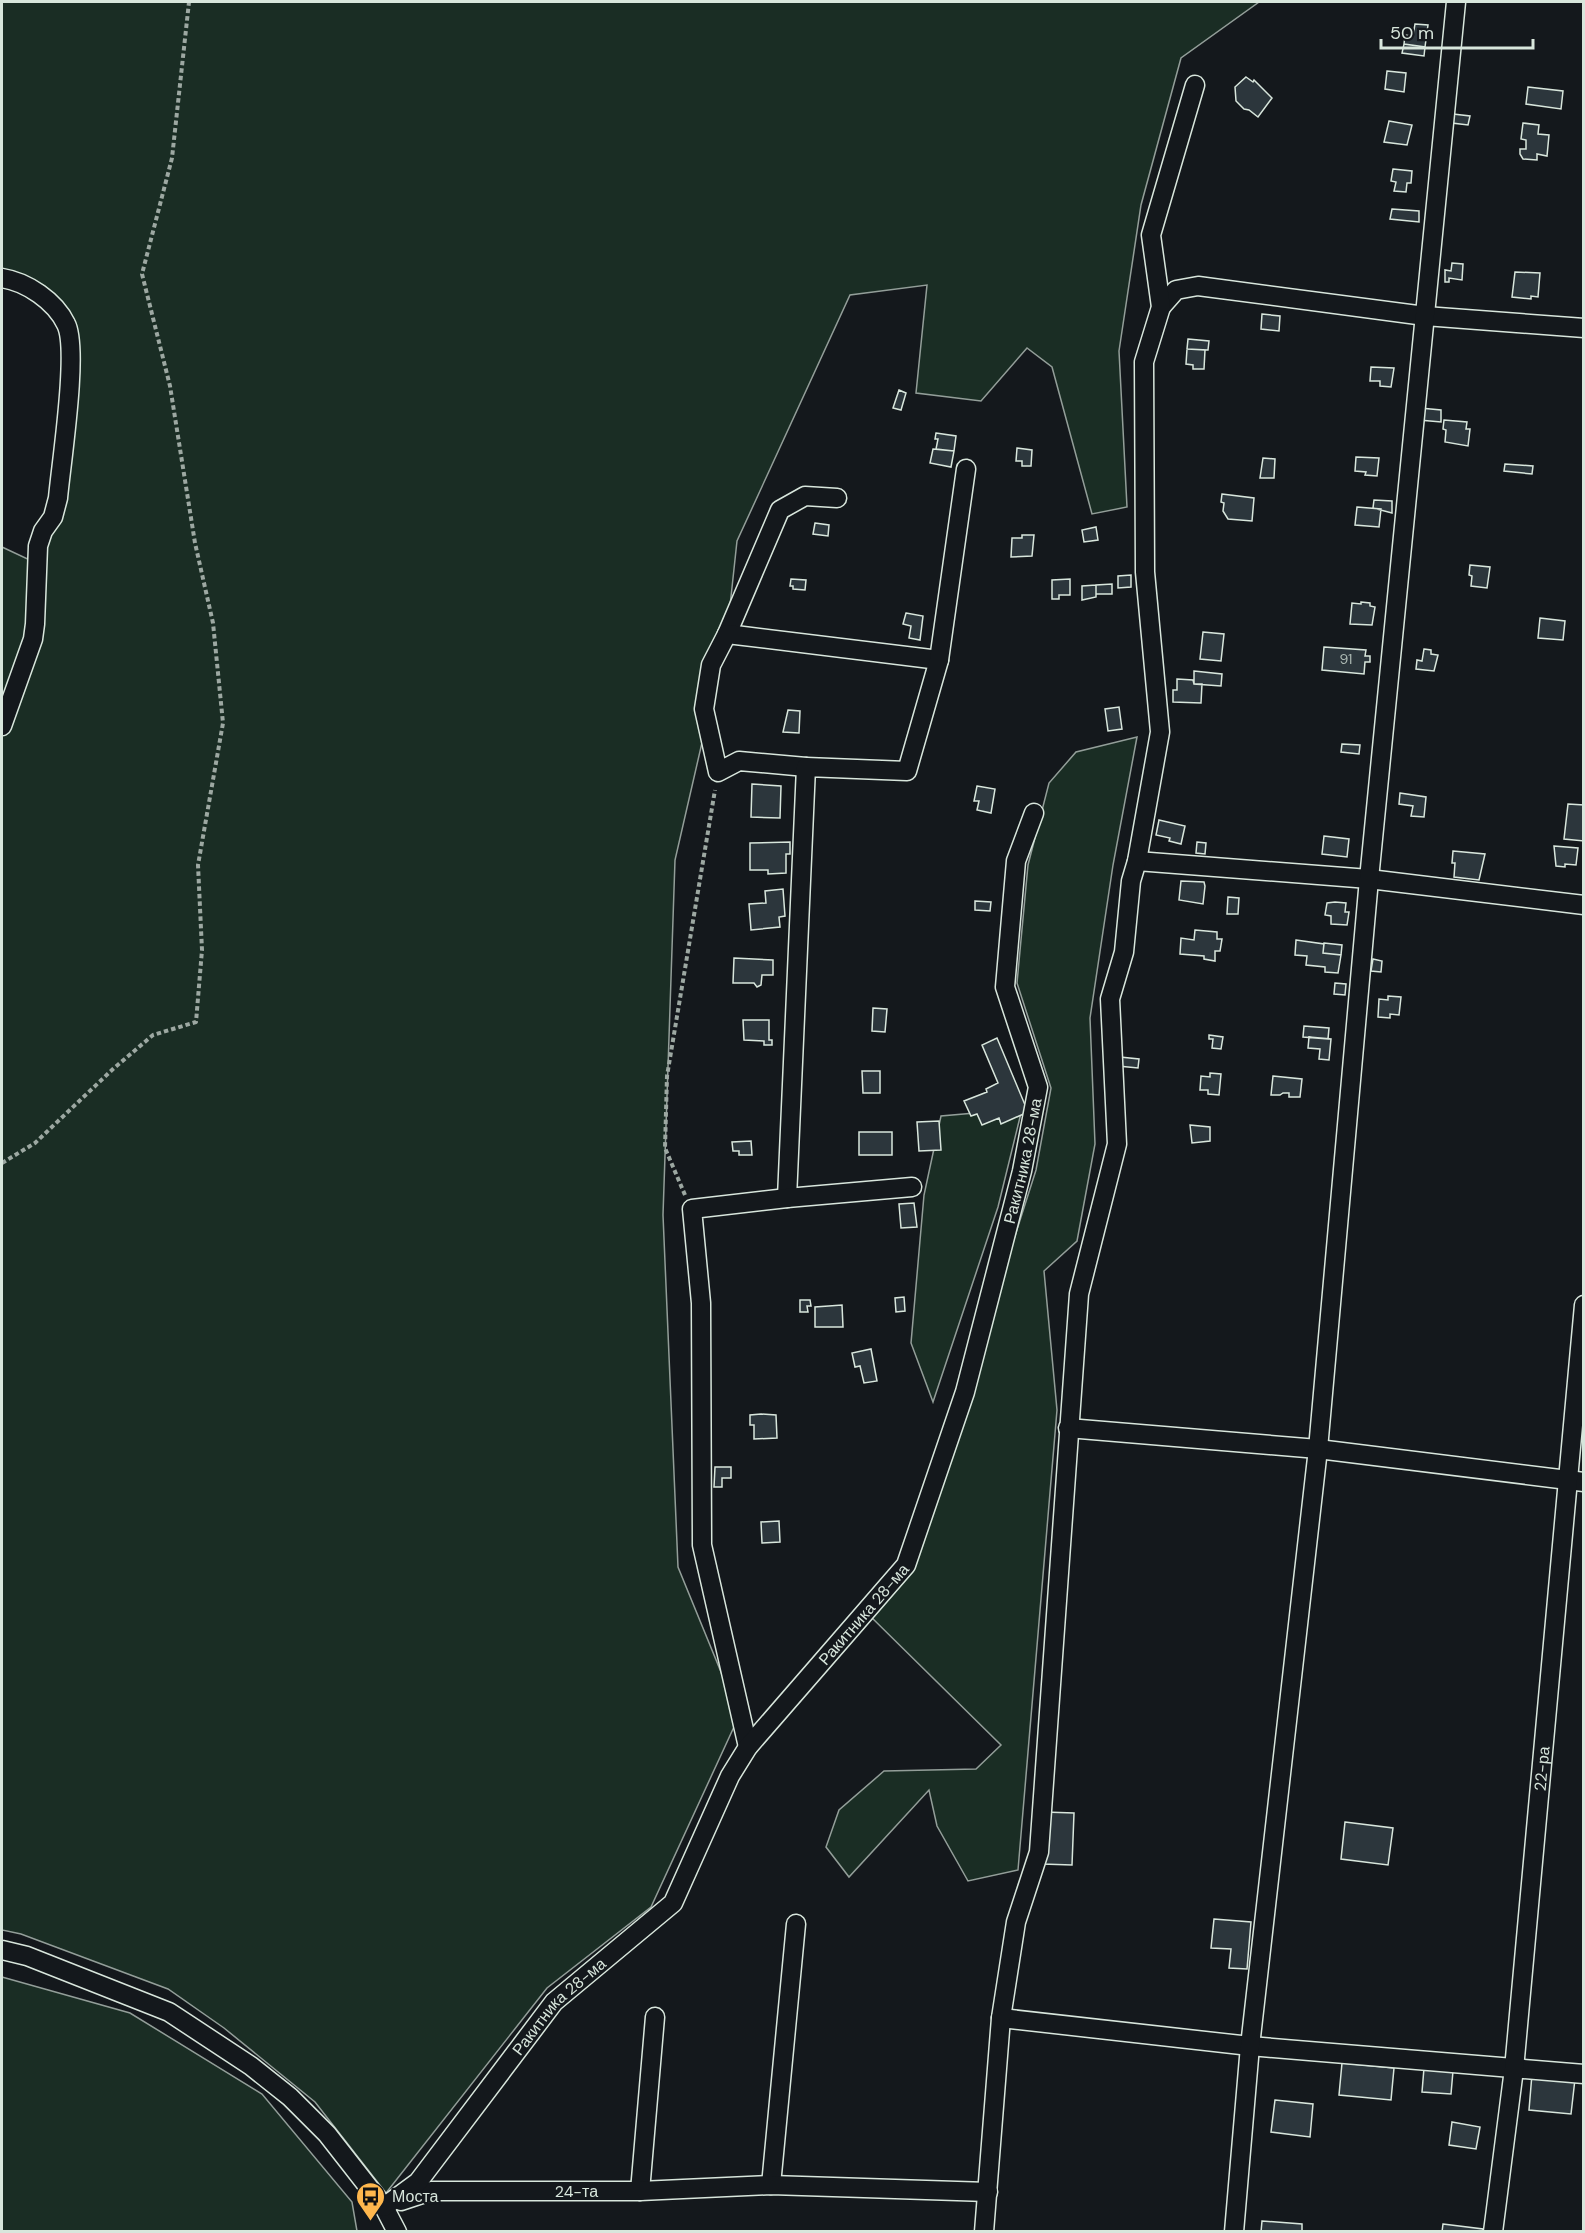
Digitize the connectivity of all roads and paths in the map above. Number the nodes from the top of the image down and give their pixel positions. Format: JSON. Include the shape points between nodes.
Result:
{"nodes":[{"id":1,"x":189,"y":2,"type":"edge"},
{"id":2,"x":1456,"y":2,"type":"edge"},
{"id":3,"x":1195,"y":85,"type":"dead end"},
{"id":4,"x":2,"y":278,"type":"edge"},
{"id":5,"x":1161,"y":307,"type":"junction"},
{"id":6,"x":1425,"y":316,"type":"junction"},
{"id":7,"x":1584,"y":328,"type":"edge"},
{"id":8,"x":966,"y":469,"type":"dead end"},
{"id":9,"x":837,"y":498,"type":"dead end"},
{"id":10,"x":727,"y":634,"type":"junction"},
{"id":11,"x":939,"y":660,"type":"junction"},
{"id":12,"x":2,"y":726,"type":"edge"},
{"id":13,"x":806,"y":767,"type":"junction"},
{"id":14,"x":718,"y":772,"type":"junction"},
{"id":15,"x":1034,"y":813,"type":"dead end"},
{"id":16,"x":1137,"y":861,"type":"junction"},
{"id":17,"x":1369,"y":879,"type":"junction"},
{"id":18,"x":1584,"y":905,"type":"edge"},
{"id":19,"x":2,"y":1163,"type":"edge"},
{"id":20,"x":912,"y":1187,"type":"dead end"},
{"id":21,"x":787,"y":1198,"type":"junction"},
{"id":22,"x":692,"y":1209,"type":"junction"},
{"id":23,"x":1584,"y":1305,"type":"edge"},
{"id":24,"x":1068,"y":1428,"type":"junction"},
{"id":25,"x":1318,"y":1449,"type":"junction"},
{"id":26,"x":1576,"y":1481,"type":"edge"},
{"id":27,"x":748,"y":1747,"type":"junction"},
{"id":28,"x":796,"y":1924,"type":"dead end"},
{"id":29,"x":2,"y":1950,"type":"edge"},
{"id":30,"x":655,"y":2017,"type":"dead end"},
{"id":31,"x":1001,"y":2018,"type":"junction"},
{"id":32,"x":1250,"y":2046,"type":"junction"},
{"id":33,"x":1514,"y":2069,"type":"junction"},
{"id":34,"x":1584,"y":2074,"type":"edge"},
{"id":35,"x":771,"y":2185,"type":"junction"},
{"id":36,"x":640,"y":2191,"type":"junction"},
{"id":37,"x":988,"y":2192,"type":"junction"},
{"id":38,"x":384,"y":2207,"type":"junction"},
{"id":39,"x":397,"y":2232,"type":"edge"},
{"id":40,"x":984,"y":2232,"type":"edge"},
{"id":41,"x":1234,"y":2232,"type":"edge"},
{"id":42,"x":1493,"y":2232,"type":"edge"}],
"edges":[{"from":1,"to":19,"type":"path","via":[[172,158],[142,274],[170,386],[195,543],[213,623],[223,723],[198,865],[202,950],[196,1022],[153,1035],[35,1143]]},
{"from":2,"to":6,"type":"street"},
{"from":3,"to":5,"type":"street","via":[[1150,235]]},
{"from":4,"to":12,"type":"street","via":[[32,288],[54,307],[67,326],[72,353],[58,498],[38,546],[33,639]]},
{"from":5,"to":6,"type":"street","via":[[1176,290],[1198,286]]},
{"from":5,"to":16,"type":"street","via":[[1144,362],[1144,572],[1161,732]]},
{"from":6,"to":7,"type":"street"},
{"from":6,"to":17,"type":"street"},
{"from":8,"to":11,"type":"street"},
{"from":9,"to":10,"type":"street","via":[[805,496],[780,510]]},
{"from":10,"to":11,"type":"street"},
{"from":10,"to":14,"type":"street","via":[[711,665],[704,709]]},
{"from":11,"to":13,"type":"street","via":[[907,771]]},
{"from":13,"to":14,"type":"street","via":[[739,761]]},
{"from":13,"to":21,"type":"street"},
{"from":14,"to":22,"type":"path","via":[[668,1076],[665,1148]]},
{"from":15,"to":27,"type":"street","name":"Ракитника 28-ма","via":[[1016,861],[1005,987],[1038,1087],[1022,1171],[964,1392],[906,1565]]},
{"from":16,"to":17,"type":"street"},
{"from":16,"to":24,"type":"street","via":[[1131,881],[1124,952],[1110,999],[1117,1144],[1079,1294]]},
{"from":17,"to":18,"type":"street"},
{"from":17,"to":25,"type":"street"},
{"from":20,"to":21,"type":"street"},
{"from":21,"to":22,"type":"street"},
{"from":22,"to":27,"type":"street","via":[[701,1304],[702,1545]]},
{"from":23,"to":26,"type":"street","name":"22-ра"},
{"from":24,"to":25,"type":"street"},
{"from":24,"to":31,"type":"street","via":[[1039,1852],[1016,1922]]},
{"from":25,"to":26,"type":"street"},
{"from":25,"to":32,"type":"street"},
{"from":26,"to":33,"type":"street","name":"22-ра"},
{"from":27,"to":38,"type":"street","name":"Ракитника 28-ма","via":[[730,1776],[673,1903],[554,2002],[418,2182]]},
{"from":28,"to":35,"type":"street"},
{"from":29,"to":38,"type":"street","via":[[27,1956],[169,2012],[251,2066],[327,2134]]},
{"from":30,"to":36,"type":"street"},
{"from":31,"to":32,"type":"street"},
{"from":31,"to":37,"type":"street"},
{"from":32,"to":33,"type":"street"},
{"from":32,"to":41,"type":"street"},
{"from":33,"to":34,"type":"street"},
{"from":33,"to":42,"type":"street","name":"22-ра"},
{"from":35,"to":36,"type":"street","name":"24-та"},
{"from":35,"to":37,"type":"street","name":"24-та"},
{"from":36,"to":38,"type":"street","name":"24-та","via":[[432,2191]]},
{"from":37,"to":40,"type":"street"},
{"from":38,"to":39,"type":"street"}]}
